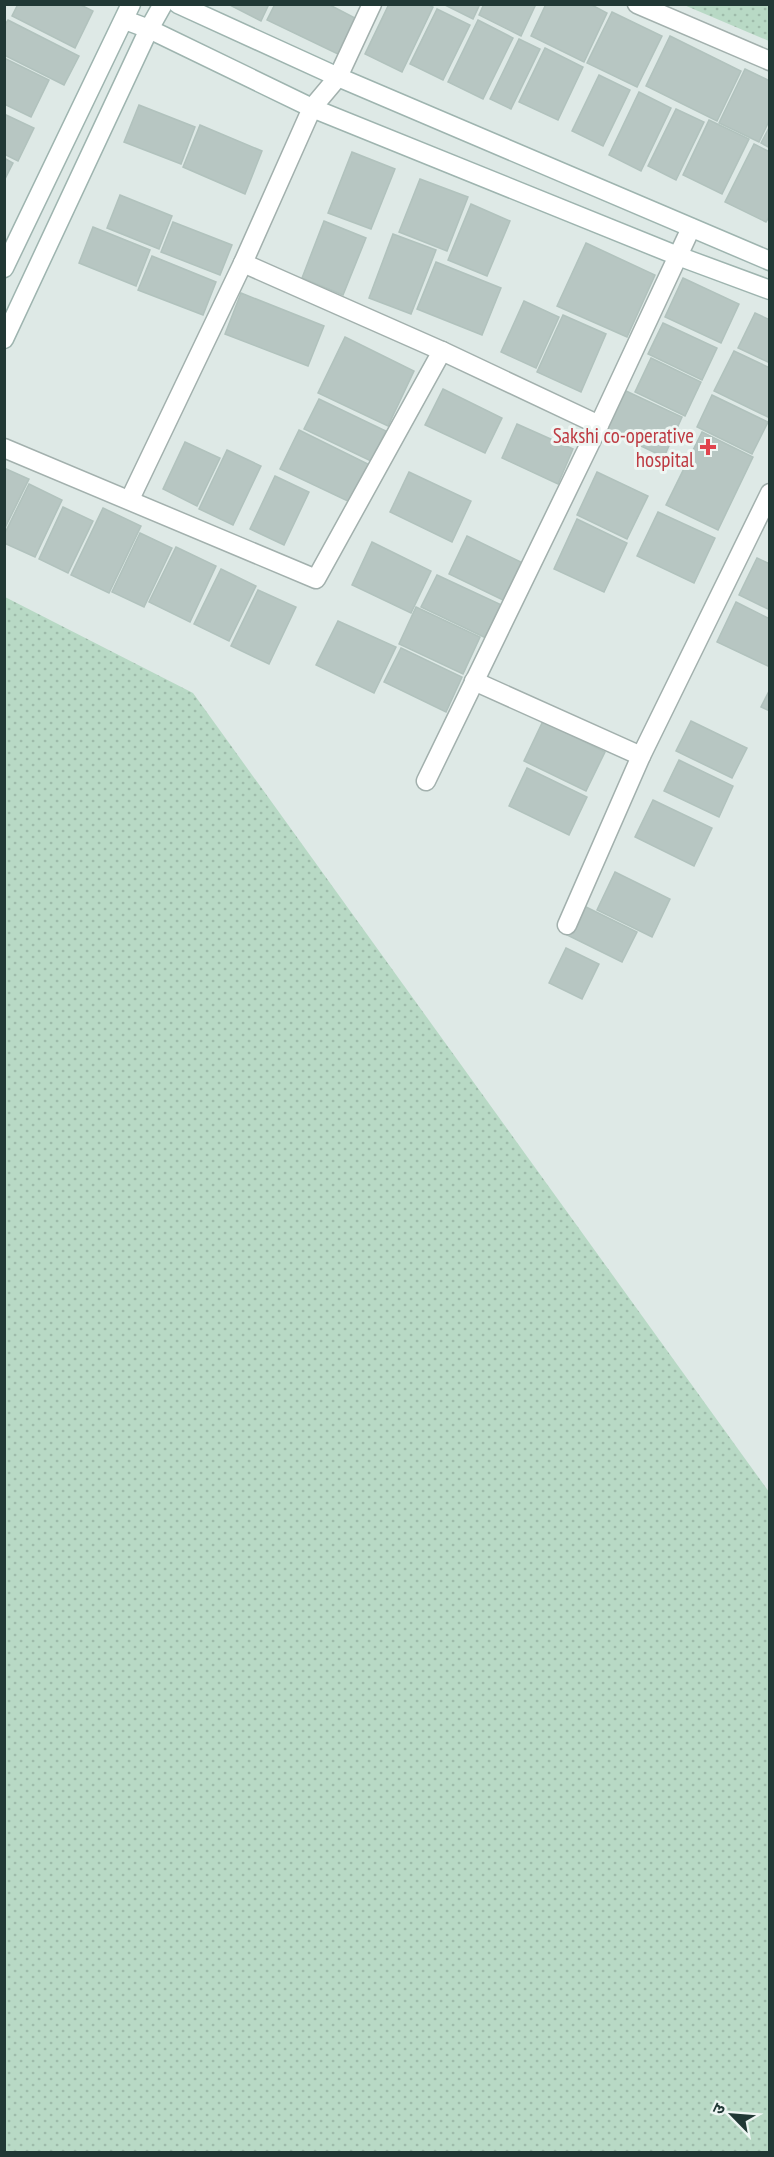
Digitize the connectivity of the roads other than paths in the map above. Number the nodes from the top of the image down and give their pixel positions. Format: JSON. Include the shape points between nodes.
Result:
{"nodes":[{"id":1,"x":163,"y":4,"type":"edge"},
{"id":2,"x":178,"y":4,"type":"edge"},
{"id":3,"x":372,"y":4,"type":"edge"},
{"id":4,"x":637,"y":4,"type":"edge"},
{"id":5,"x":128,"y":13,"type":"edge"},
{"id":6,"x":149,"y":29,"type":"junction"},
{"id":7,"x":770,"y":61,"type":"edge"},
{"id":8,"x":338,"y":77,"type":"junction"},
{"id":9,"x":312,"y":108,"type":"junction"},
{"id":10,"x":691,"y":228,"type":"junction"},
{"id":11,"x":678,"y":256,"type":"junction"},
{"id":12,"x":770,"y":261,"type":"edge"},
{"id":13,"x":243,"y":263,"type":"junction"},
{"id":14,"x":4,"y":268,"type":"edge"},
{"id":15,"x":770,"y":290,"type":"edge"},
{"id":16,"x":4,"y":339,"type":"edge"},
{"id":17,"x":442,"y":351,"type":"junction"},
{"id":18,"x":600,"y":424,"type":"junction"},
{"id":19,"x":4,"y":448,"type":"edge"},
{"id":20,"x":769,"y":495,"type":"edge"},
{"id":21,"x":130,"y":499,"type":"junction"},
{"id":22,"x":474,"y":681,"type":"junction"},
{"id":23,"x":641,"y":756,"type":"junction"},
{"id":24,"x":426,"y":781,"type":"dead end"},
{"id":25,"x":567,"y":925,"type":"dead end"}],
"edges":[{"from":1,"to":6,"type":"street"},
{"from":2,"to":8,"type":"street"},
{"from":3,"to":8,"type":"street"},
{"from":4,"to":7,"type":"street"},
{"from":5,"to":6,"type":"street"},
{"from":5,"to":14,"type":"street"},
{"from":6,"to":9,"type":"street"},
{"from":6,"to":16,"type":"street"},
{"from":8,"to":9,"type":"street"},
{"from":8,"to":10,"type":"street"},
{"from":9,"to":11,"type":"street"},
{"from":9,"to":13,"type":"street"},
{"from":10,"to":11,"type":"street"},
{"from":10,"to":12,"type":"street"},
{"from":11,"to":15,"type":"street"},
{"from":11,"to":18,"type":"street"},
{"from":13,"to":17,"type":"street"},
{"from":13,"to":21,"type":"street"},
{"from":17,"to":18,"type":"street"},
{"from":17,"to":21,"type":"street","via":[[316,579]]},
{"from":18,"to":22,"type":"street"},
{"from":19,"to":21,"type":"street"},
{"from":20,"to":23,"type":"street"},
{"from":22,"to":23,"type":"street"},
{"from":22,"to":24,"type":"street"},
{"from":23,"to":25,"type":"street"}]}
